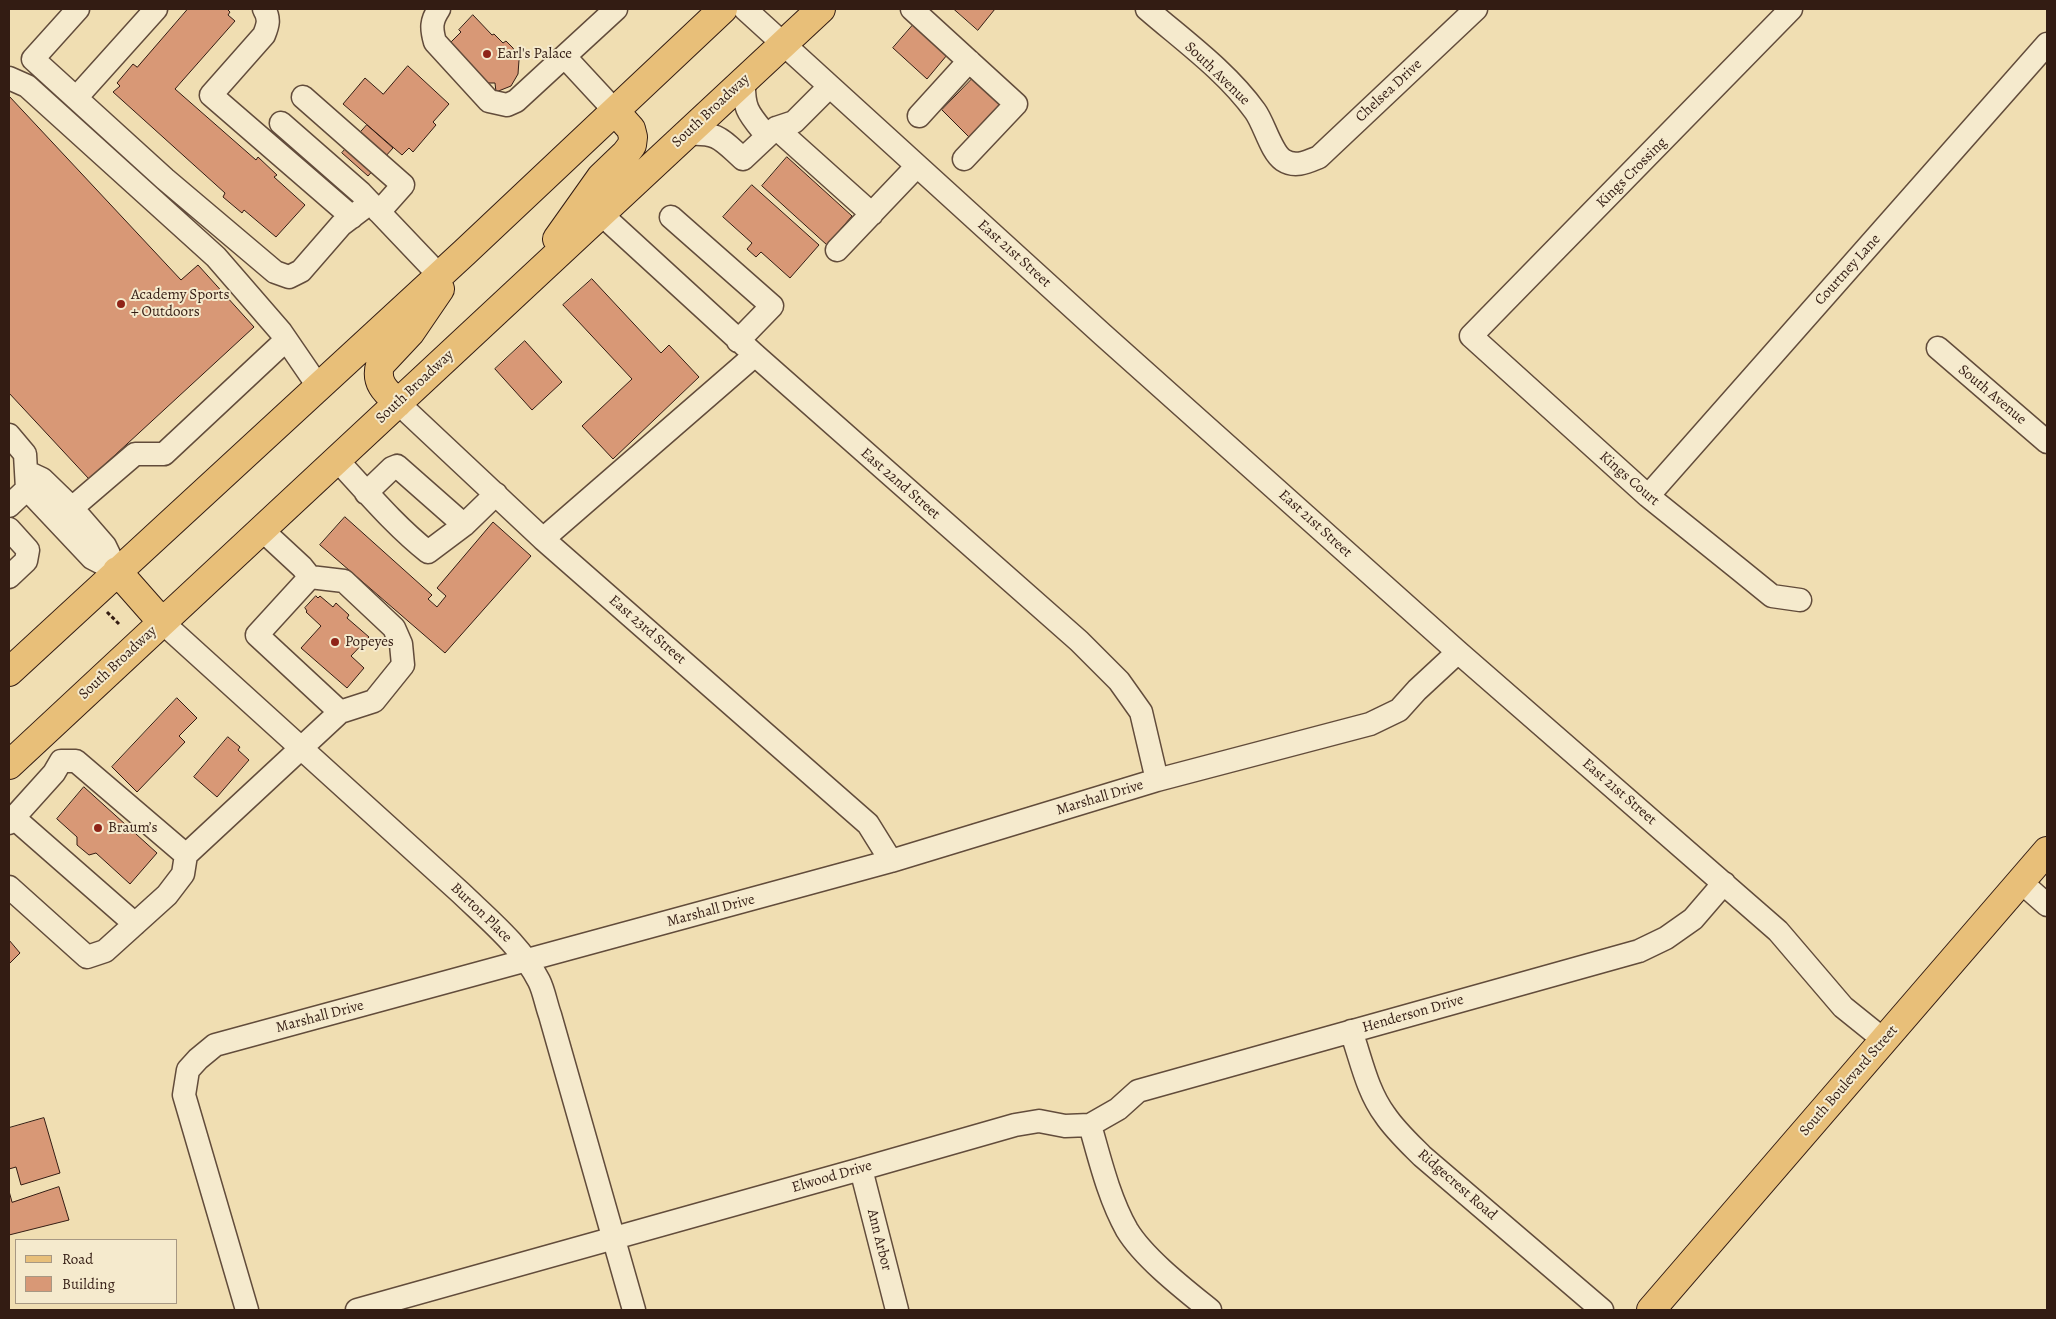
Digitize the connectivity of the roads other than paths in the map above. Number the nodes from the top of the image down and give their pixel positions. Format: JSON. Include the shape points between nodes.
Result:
{"nodes":[{"id":1,"x":78,"y":9,"type":"edge"},
{"id":2,"x":156,"y":9,"type":"edge"},
{"id":3,"x":264,"y":9,"type":"edge"},
{"id":4,"x":439,"y":9,"type":"edge"},
{"id":5,"x":616,"y":9,"type":"edge"},
{"id":6,"x":723,"y":9,"type":"edge"},
{"id":7,"x":745,"y":9,"type":"edge"},
{"id":8,"x":822,"y":9,"type":"edge"},
{"id":9,"x":912,"y":9,"type":"edge"},
{"id":10,"x":1147,"y":9,"type":"edge"},
{"id":11,"x":1476,"y":9,"type":"edge"},
{"id":12,"x":1792,"y":9,"type":"edge"},
{"id":13,"x":2047,"y":44,"type":"edge"},
{"id":14,"x":783,"y":45,"type":"junction"},
{"id":15,"x":565,"y":58,"type":"junction"},
{"id":16,"x":969,"y":61,"type":"junction"},
{"id":17,"x":9,"y":78,"type":"edge"},
{"id":18,"x":744,"y":80,"type":"junction"},
{"id":19,"x":829,"y":87,"type":"junction"},
{"id":20,"x":303,"y":97,"type":"dead end"},
{"id":21,"x":76,"y":98,"type":"junction"},
{"id":22,"x":614,"y":111,"type":"junction"},
{"id":23,"x":920,"y":116,"type":"dead end"},
{"id":24,"x":281,"y":123,"type":"dead end"},
{"id":25,"x":772,"y":132,"type":"junction"},
{"id":26,"x":687,"y":134,"type":"junction"},
{"id":27,"x":964,"y":159,"type":"dead end"},
{"id":28,"x":1298,"y":165,"type":"joint"},
{"id":29,"x":917,"y":166,"type":"junction"},
{"id":30,"x":374,"y":208,"type":"junction"},
{"id":31,"x":601,"y":214,"type":"junction"},
{"id":32,"x":872,"y":214,"type":"junction"},
{"id":33,"x":352,"y":217,"type":"junction"},
{"id":34,"x":671,"y":217,"type":"dead end"},
{"id":35,"x":837,"y":250,"type":"dead end"},
{"id":36,"x":465,"y":252,"type":"junction"},
{"id":37,"x":439,"y":275,"type":"junction"},
{"id":38,"x":523,"y":286,"type":"junction"},
{"id":39,"x":1471,"y":336,"type":"joint"},
{"id":40,"x":286,"y":340,"type":"junction"},
{"id":41,"x":746,"y":348,"type":"junction"},
{"id":42,"x":1938,"y":348,"type":"dead end"},
{"id":43,"x":318,"y":386,"type":"junction"},
{"id":44,"x":398,"y":403,"type":"junction"},
{"id":45,"x":9,"y":435,"type":"edge"},
{"id":46,"x":2047,"y":442,"type":"edge"},
{"id":47,"x":336,"y":460,"type":"junction"},
{"id":48,"x":27,"y":480,"type":"junction"},
{"id":49,"x":366,"y":493,"type":"junction"},
{"id":50,"x":496,"y":494,"type":"junction"},
{"id":51,"x":1648,"y":496,"type":"junction"},
{"id":52,"x":9,"y":506,"type":"edge"},
{"id":53,"x":72,"y":508,"type":"junction"},
{"id":54,"x":464,"y":525,"type":"junction"},
{"id":55,"x":9,"y":529,"type":"edge"},
{"id":56,"x":261,"y":529,"type":"junction"},
{"id":57,"x":543,"y":539,"type":"junction"},
{"id":58,"x":117,"y":571,"type":"junction"},
{"id":59,"x":9,"y":577,"type":"edge"},
{"id":60,"x":310,"y":577,"type":"junction"},
{"id":61,"x":1800,"y":600,"type":"dead end"},
{"id":62,"x":162,"y":622,"type":"junction"},
{"id":63,"x":1458,"y":652,"type":"junction"},
{"id":64,"x":9,"y":672,"type":"edge"},
{"id":65,"x":340,"y":712,"type":"junction"},
{"id":66,"x":38,"y":739,"type":"junction"},
{"id":67,"x":301,"y":748,"type":"junction"},
{"id":68,"x":61,"y":761,"type":"junction"},
{"id":69,"x":9,"y":765,"type":"edge"},
{"id":70,"x":1157,"y":780,"type":"junction"},
{"id":71,"x":11,"y":821,"type":"edge"},
{"id":72,"x":2047,"y":852,"type":"edge"},
{"id":73,"x":186,"y":855,"type":"junction"},
{"id":74,"x":891,"y":861,"type":"junction"},
{"id":75,"x":2021,"y":882,"type":"junction"},
{"id":76,"x":1724,"y":883,"type":"junction"},
{"id":77,"x":9,"y":887,"type":"edge"},
{"id":78,"x":2047,"y":905,"type":"edge"},
{"id":79,"x":135,"y":924,"type":"junction"},
{"id":80,"x":527,"y":961,"type":"junction"},
{"id":81,"x":1351,"y":1031,"type":"junction"},
{"id":82,"x":1884,"y":1040,"type":"junction"},
{"id":83,"x":1090,"y":1125,"type":"junction"},
{"id":84,"x":861,"y":1170,"type":"junction"},
{"id":85,"x":615,"y":1237,"type":"junction"},
{"id":86,"x":247,"y":1310,"type":"edge"},
{"id":87,"x":357,"y":1310,"type":"edge"},
{"id":88,"x":634,"y":1310,"type":"edge"},
{"id":89,"x":897,"y":1310,"type":"edge"},
{"id":90,"x":1210,"y":1310,"type":"edge"},
{"id":91,"x":1602,"y":1310,"type":"edge"},
{"id":92,"x":1651,"y":1310,"type":"edge"}],
"edges":[{"from":1,"to":21,"type":"street","via":[[33,59]]},
{"from":2,"to":21,"type":"street"},
{"from":3,"to":33,"type":"street","via":[[268,16],[264,35],[211,94]]},
{"from":4,"to":15,"type":"street","via":[[431,29],[435,42],[489,101],[507,106],[516,102]]},
{"from":5,"to":15,"type":"street"},
{"from":6,"to":22,"type":"main road"},
{"from":7,"to":14,"type":"street","name":"East 21st Street"},
{"from":8,"to":14,"type":"main road","name":"South Broadway"},
{"from":9,"to":16,"type":"street"},
{"from":10,"to":28,"type":"street","name":"South Avenue","via":[[1226,78],[1256,112],[1282,160]]},
{"from":11,"to":28,"type":"street","name":"Chelsea Drive","via":[[1319,157]]},
{"from":12,"to":39,"type":"street","name":"Kings Crossing"},
{"from":13,"to":51,"type":"street","name":"Courtney Lane"},
{"from":14,"to":18,"type":"main road","name":"South Broadway"},
{"from":14,"to":19,"type":"street","name":"East 21st Street"},
{"from":15,"to":22,"type":"street"},
{"from":16,"to":23,"type":"street"},
{"from":16,"to":27,"type":"street","via":[[1016,104]]},
{"from":17,"to":40,"type":"street","via":[[27,86],[216,256]]},
{"from":18,"to":25,"type":"street","via":[[747,112]]},
{"from":18,"to":26,"type":"main road","name":"South Broadway"},
{"from":19,"to":25,"type":"street","via":[[794,122]]},
{"from":19,"to":29,"type":"street","name":"East 21st Street"},
{"from":20,"to":30,"type":"street","via":[[402,185]]},
{"from":21,"to":33,"type":"street","via":[[275,272],[289,277],[301,271],[341,225]]},
{"from":22,"to":36,"type":"main road"},
{"from":22,"to":38,"type":"main road","via":[[632,129],[632,145],[602,177]]},
{"from":24,"to":30,"type":"street"},
{"from":25,"to":26,"type":"street","via":[[743,159],[709,133]]},
{"from":25,"to":32,"type":"street"},
{"from":26,"to":31,"type":"main road","name":"South Broadway"},
{"from":29,"to":32,"type":"street"},
{"from":29,"to":63,"type":"street","name":"East 21st Street"},
{"from":30,"to":33,"type":"street"},
{"from":30,"to":37,"type":"street"},
{"from":31,"to":38,"type":"main road","name":"South Broadway"},
{"from":31,"to":41,"type":"street","name":"East 22nd Street"},
{"from":32,"to":35,"type":"street"},
{"from":34,"to":41,"type":"street","via":[[772,306]]},
{"from":36,"to":37,"type":"main road"},
{"from":36,"to":44,"type":"main road","via":[[410,333],[380,365],[379,381],[383,390]]},
{"from":37,"to":43,"type":"main road"},
{"from":38,"to":44,"type":"main road","name":"South Broadway"},
{"from":39,"to":51,"type":"street","name":"Kings Court"},
{"from":40,"to":43,"type":"street"},
{"from":40,"to":53,"type":"street","via":[[164,454],[135,454]]},
{"from":41,"to":57,"type":"street"},
{"from":41,"to":70,"type":"street","name":"East 22nd Street","via":[[1079,641],[1119,681],[1141,712]]},
{"from":42,"to":46,"type":"street","name":"South Avenue"},
{"from":43,"to":58,"type":"main road"},
{"from":44,"to":47,"type":"main road","name":"South Broadway"},
{"from":44,"to":50,"type":"street","name":"East 23rd Street"},
{"from":45,"to":48,"type":"street","via":[[25,454]]},
{"from":47,"to":49,"type":"street"},
{"from":47,"to":56,"type":"main road","name":"South Broadway"},
{"from":48,"to":52,"type":"street"},
{"from":48,"to":53,"type":"street","via":[[42,479]]},
{"from":48,"to":58,"type":"street","via":[[92,558]]},
{"from":49,"to":54,"type":"street","via":[[428,552]]},
{"from":49,"to":54,"type":"street","via":[[397,466]]},
{"from":50,"to":54,"type":"street"},
{"from":50,"to":57,"type":"street","name":"East 23rd Street"},
{"from":51,"to":61,"type":"street","name":"Kings Court","via":[[1772,596]]},
{"from":53,"to":58,"type":"street","via":[[104,546]]},
{"from":55,"to":59,"type":"street","via":[[28,550],[26,561]]},
{"from":56,"to":60,"type":"street"},
{"from":56,"to":62,"type":"main road","name":"South Broadway"},
{"from":57,"to":74,"type":"street","name":"East 23rd Street","via":[[868,824]]},
{"from":58,"to":62,"type":"main road"},
{"from":58,"to":64,"type":"main road"},
{"from":60,"to":65,"type":"street","via":[[257,635]]},
{"from":60,"to":65,"type":"street","via":[[344,581],[394,628],[401,644],[402,666],[374,701]]},
{"from":62,"to":66,"type":"main road","name":"South Broadway"},
{"from":62,"to":67,"type":"street","name":"Burton Place"},
{"from":63,"to":70,"type":"street","name":"Marshall Drive","via":[[1399,710],[1370,724]]},
{"from":63,"to":76,"type":"street","name":"East 21st Street"},
{"from":65,"to":67,"type":"street"},
{"from":66,"to":68,"type":"street"},
{"from":66,"to":69,"type":"main road","name":"South Broadway"},
{"from":67,"to":73,"type":"street"},
{"from":67,"to":80,"type":"street","name":"Burton Place","via":[[497,927]]},
{"from":68,"to":71,"type":"street"},
{"from":68,"to":73,"type":"street","via":[[77,762]]},
{"from":70,"to":74,"type":"street","name":"Marshall Drive"},
{"from":71,"to":79,"type":"street"},
{"from":72,"to":75,"type":"main road","name":"South Boulevard Street"},
{"from":73,"to":79,"type":"street","via":[[182,876],[167,895]]},
{"from":74,"to":80,"type":"street","name":"Marshall Drive"},
{"from":75,"to":78,"type":"street"},
{"from":75,"to":82,"type":"main road","name":"South Boulevard Street"},
{"from":76,"to":81,"type":"street","name":"Henderson Drive","via":[[1692,920],[1639,951]]},
{"from":76,"to":82,"type":"street","name":"East 21st Street","via":[[1778,931],[1843,1007]]},
{"from":77,"to":79,"type":"street","via":[[88,958],[104,951]]},
{"from":80,"to":85,"type":"street","name":"Burton Place","via":[[540,983]]},
{"from":80,"to":86,"type":"street","name":"Marshall Drive","via":[[215,1045],[188,1070],[184,1095]]},
{"from":81,"to":83,"type":"street","name":"Henderson Drive","via":[[1138,1091],[1118,1109]]},
{"from":81,"to":91,"type":"street","name":"Ridgecrest Road","via":[[1372,1093],[1384,1115],[1402,1136]]},
{"from":82,"to":92,"type":"main road","name":"South Boulevard Street"},
{"from":83,"to":84,"type":"street","name":"Elwood Drive","via":[[1065,1126],[1039,1121],[1015,1124]]},
{"from":83,"to":90,"type":"street","via":[[1108,1188],[1128,1231],[1156,1264]]},
{"from":84,"to":85,"type":"street","name":"Elwood Drive"},
{"from":84,"to":89,"type":"street","name":"Ann Arbor"},
{"from":85,"to":87,"type":"street","name":"Elwood Drive"},
{"from":85,"to":88,"type":"street","name":"Burton Place"}]}
